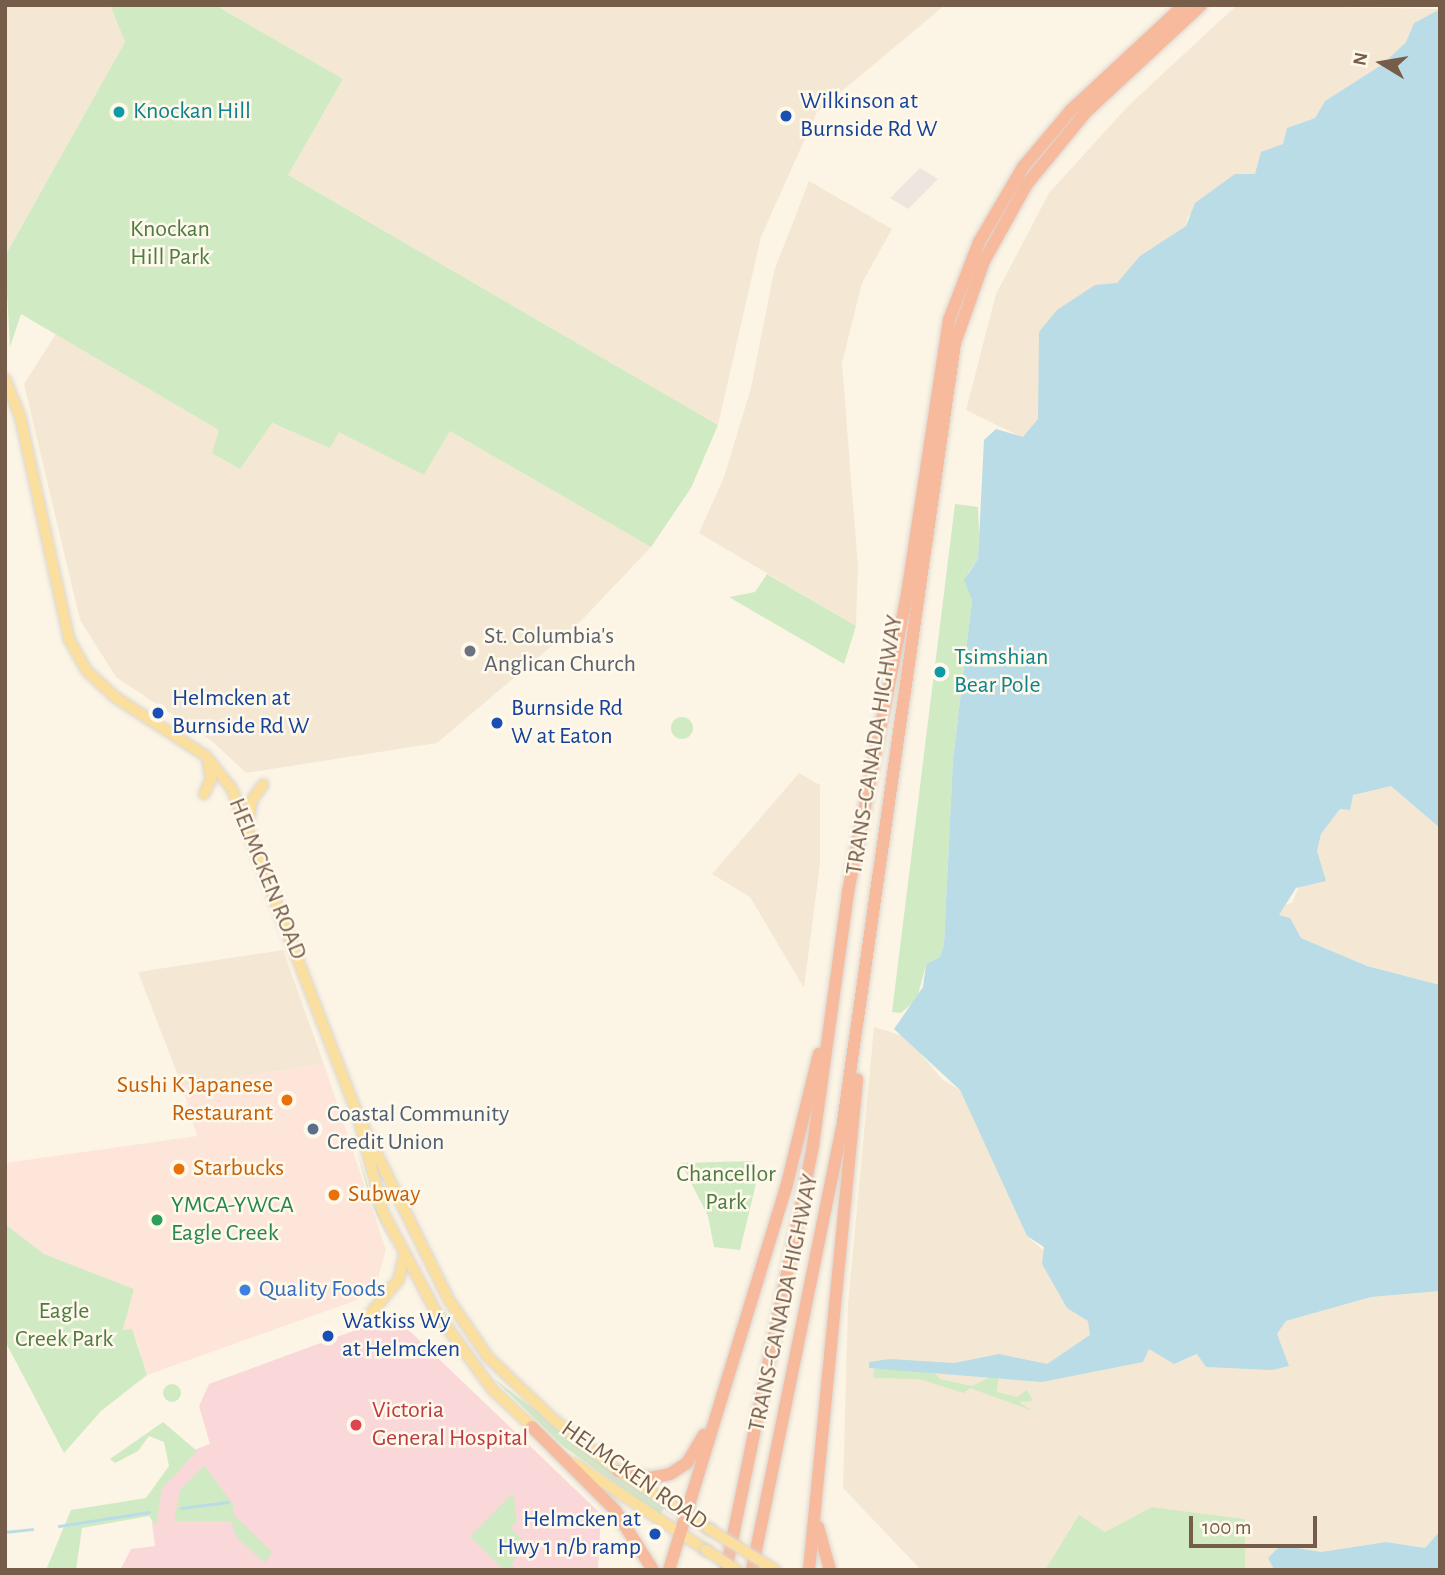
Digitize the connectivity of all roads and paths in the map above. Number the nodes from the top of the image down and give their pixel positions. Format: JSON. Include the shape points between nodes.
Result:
{"nodes":[{"id":1,"x":1184,"y":5,"type":"edge"},
{"id":2,"x":1201,"y":5,"type":"edge"},
{"id":3,"x":5,"y":379,"type":"edge"},
{"id":4,"x":206,"y":756,"type":"junction"},
{"id":5,"x":263,"y":785,"type":"dead end"},
{"id":6,"x":204,"y":794,"type":"dead end"},
{"id":7,"x":248,"y":825,"type":"junction"},
{"id":8,"x":881,"y":828,"type":"junction"},
{"id":9,"x":848,"y":892,"type":"junction"},
{"id":10,"x":358,"y":1116,"type":"junction"},
{"id":11,"x":403,"y":1253,"type":"junction"},
{"id":12,"x":370,"y":1313,"type":"dead end"},
{"id":13,"x":723,"y":1389,"type":"junction"},
{"id":14,"x":532,"y":1427,"type":"junction"},
{"id":15,"x":618,"y":1471,"type":"junction"},
{"id":16,"x":815,"y":1513,"type":"junction"},
{"id":17,"x":685,"y":1514,"type":"junction"},
{"id":18,"x":676,"y":1533,"type":"junction"},
{"id":19,"x":653,"y":1570,"type":"edge"},
{"id":20,"x":669,"y":1570,"type":"edge"},
{"id":21,"x":726,"y":1570,"type":"edge"},
{"id":22,"x":737,"y":1570,"type":"edge"},
{"id":23,"x":752,"y":1570,"type":"edge"},
{"id":24,"x":775,"y":1570,"type":"edge"},
{"id":25,"x":808,"y":1570,"type":"edge"},
{"id":26,"x":830,"y":1570,"type":"edge"}],
"edges":[{"from":1,"to":9,"type":"highway","name":"TRANS-CANADA HIGHWAY","via":[[1050,133],[1002,199],[964,278],[937,371],[907,594]]},
{"from":2,"to":8,"type":"highway","name":"TRANS-CANADA HIGHWAY","via":[[1059,141],[1013,206],[972,292],[947,383]]},
{"from":3,"to":4,"type":"main road","name":"HELMCKEN ROAD","via":[[20,416],[69,639],[86,670],[115,697]]},
{"from":4,"to":6,"type":"main road","via":[[211,779]]},
{"from":4,"to":7,"type":"main road","name":"HELMCKEN ROAD"},
{"from":5,"to":7,"type":"main road","via":[[251,800]]},
{"from":7,"to":10,"type":"main road","name":"HELMCKEN ROAD"},
{"from":8,"to":16,"type":"highway","via":[[883,864]]},
{"from":8,"to":23,"type":"highway","name":"TRANS-CANADA HIGHWAY","via":[[842,1129]]},
{"from":9,"to":13,"type":"highway","via":[[834,944],[807,1110]]},
{"from":9,"to":21,"type":"highway","name":"TRANS-CANADA HIGHWAY","via":[[813,1146]]},
{"from":10,"to":11,"type":"main road","name":"HELMCKEN ROAD","via":[[358,1135]]},
{"from":10,"to":15,"type":"main road","name":"HELMCKEN ROAD","via":[[439,1283],[488,1357]]},
{"from":11,"to":12,"type":"main road","via":[[399,1279]]},
{"from":11,"to":14,"type":"main road","name":"HELMCKEN ROAD","via":[[471,1364]]},
{"from":13,"to":15,"type":"highway","via":[[699,1444],[679,1470],[650,1478]]},
{"from":13,"to":17,"type":"highway"},
{"from":14,"to":18,"type":"main road","name":"HELMCKEN ROAD"},
{"from":14,"to":19,"type":"highway","via":[[615,1510]]},
{"from":15,"to":17,"type":"main road","name":"HELMCKEN ROAD"},
{"from":16,"to":25,"type":"highway"},
{"from":16,"to":26,"type":"highway"},
{"from":17,"to":18,"type":"highway"},
{"from":17,"to":24,"type":"main road","name":"HELMCKEN ROAD","bridge":true},
{"from":18,"to":20,"type":"highway"},
{"from":18,"to":22,"type":"main road","name":"HELMCKEN ROAD","bridge":true}]}
